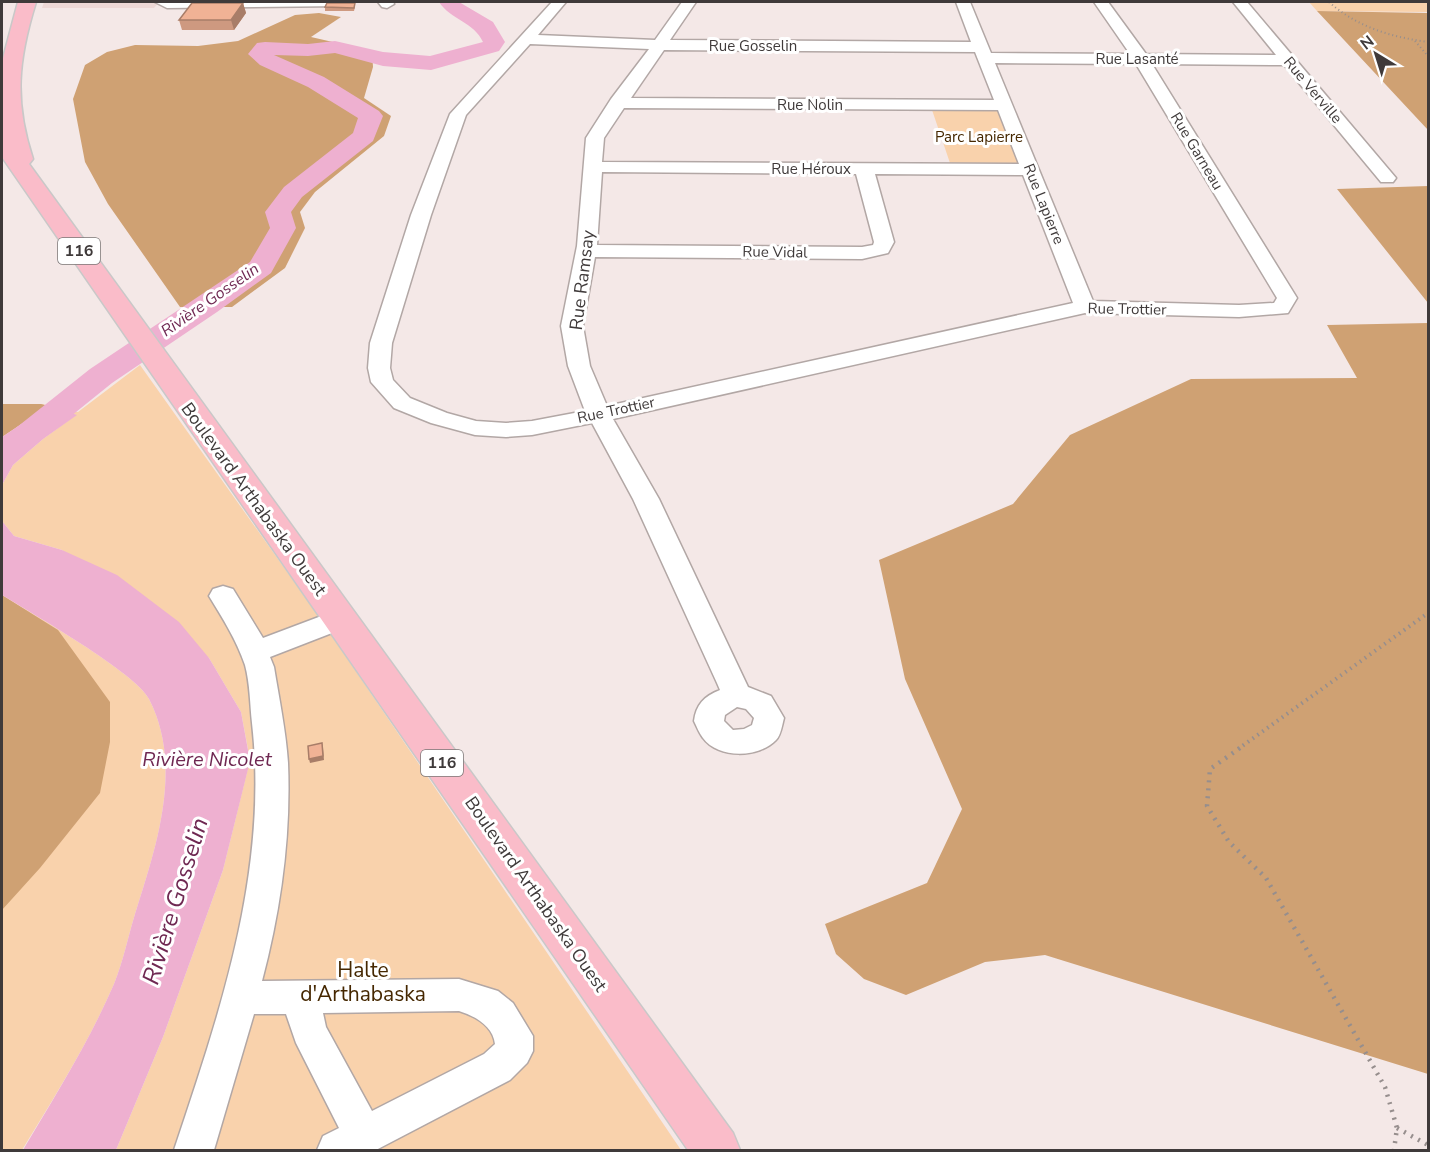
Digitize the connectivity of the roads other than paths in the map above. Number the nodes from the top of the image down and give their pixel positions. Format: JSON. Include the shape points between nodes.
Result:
{"nodes":[{"id":1,"x":27,"y":2,"type":"edge"},
{"id":2,"x":162,"y":2,"type":"edge"},
{"id":3,"x":287,"y":2,"type":"edge"},
{"id":4,"x":343,"y":2,"type":"edge"},
{"id":5,"x":559,"y":2,"type":"edge"},
{"id":6,"x":689,"y":2,"type":"edge"},
{"id":7,"x":963,"y":2,"type":"edge"},
{"id":8,"x":1101,"y":2,"type":"edge"},
{"id":9,"x":1240,"y":2,"type":"edge"},
{"id":10,"x":525,"y":39,"type":"junction"},
{"id":11,"x":658,"y":45,"type":"junction"},
{"id":12,"x":983,"y":53,"type":"junction"},
{"id":13,"x":1141,"y":59,"type":"junction"},
{"id":14,"x":1289,"y":60,"type":"junction"},
{"id":15,"x":617,"y":103,"type":"junction"},
{"id":16,"x":1004,"y":105,"type":"junction"},
{"id":17,"x":2,"y":138,"type":"edge"},
{"id":18,"x":593,"y":167,"type":"junction"},
{"id":19,"x":864,"y":169,"type":"junction"},
{"id":20,"x":1030,"y":170,"type":"junction"},
{"id":21,"x":29,"y":177,"type":"junction"},
{"id":22,"x":1387,"y":178,"type":"dead end"},
{"id":23,"x":585,"y":251,"type":"junction"},
{"id":24,"x":1286,"y":304,"type":"joint"},
{"id":25,"x":1084,"y":307,"type":"junction"},
{"id":26,"x":599,"y":415,"type":"junction"},
{"id":27,"x":224,"y":596,"type":"dead end"},
{"id":28,"x":339,"y":619,"type":"junction"},
{"id":29,"x":255,"y":652,"type":"junction"},
{"id":30,"x":736,"y":696,"type":"dead end"},
{"id":31,"x":300,"y":997,"type":"junction"},
{"id":32,"x":240,"y":998,"type":"junction"},
{"id":33,"x":351,"y":1143,"type":"edge"},
{"id":34,"x":194,"y":1150,"type":"edge"},
{"id":35,"x":716,"y":1150,"type":"edge"}],
"edges":[{"from":1,"to":21,"type":"main road","number":"116","via":[[8,69],[8,92],[15,140]]},
{"from":2,"to":3,"type":"street"},
{"from":3,"to":4,"type":"street"},
{"from":5,"to":10,"type":"street","name":"Rue Trottier"},
{"from":6,"to":11,"type":"street","name":"Rue Ramsay"},
{"from":7,"to":12,"type":"street","name":"Rue Lapierre"},
{"from":8,"to":13,"type":"street","name":"Rue Garneau"},
{"from":9,"to":14,"type":"street","name":"Rue Verville"},
{"from":10,"to":11,"type":"street","name":"Rue Gosselin"},
{"from":10,"to":26,"type":"street","name":"Rue Trottier","via":[[458,114],[381,344],[382,382],[402,403],[476,428],[532,428]]},
{"from":11,"to":12,"type":"street","name":"Rue Gosselin"},
{"from":11,"to":15,"type":"street","name":"Rue Ramsay"},
{"from":12,"to":13,"type":"street","name":"Rue Lasanté"},
{"from":12,"to":16,"type":"street","name":"Rue Lapierre"},
{"from":13,"to":14,"type":"street","name":"Rue Lasanté"},
{"from":13,"to":24,"type":"street","name":"Rue Garneau","via":[[1287,298]]},
{"from":14,"to":22,"type":"street","name":"Rue Verville"},
{"from":15,"to":16,"type":"street","name":"Rue Nolin"},
{"from":15,"to":18,"type":"street","name":"Rue Ramsay","via":[[595,138]]},
{"from":16,"to":20,"type":"street","name":"Rue Lapierre"},
{"from":17,"to":21,"type":"main road","number":"116"},
{"from":18,"to":19,"type":"street","name":"Rue Héroux"},
{"from":18,"to":23,"type":"street","name":"Rue Ramsay"},
{"from":19,"to":20,"type":"street","name":"Rue Héroux"},
{"from":19,"to":23,"type":"street","name":"Rue Vidal","via":[[884,242],[881,249],[862,253]]},
{"from":20,"to":25,"type":"street","name":"Rue Lapierre"},
{"from":21,"to":28,"type":"main road","name":"Boulevard Arthabaska Ouest","number":"116"},
{"from":23,"to":26,"type":"street","name":"Rue Ramsay","via":[[572,326],[579,366]]},
{"from":24,"to":25,"type":"street","name":"Rue Trottier","via":[[1270,311]]},
{"from":25,"to":26,"type":"street","name":"Rue Trottier"},
{"from":26,"to":30,"type":"street","name":"Rue Ramsay","via":[[646,499]]},
{"from":27,"to":29,"type":"street"},
{"from":28,"to":29,"type":"street"},
{"from":28,"to":35,"type":"main road","name":"Boulevard Arthabaska Ouest","number":"116"},
{"from":29,"to":32,"type":"street","via":[[272,761],[271,844],[258,930]]},
{"from":31,"to":32,"type":"street"},
{"from":31,"to":33,"type":"street"},
{"from":31,"to":33,"type":"street","via":[[459,995],[485,1003],[500,1015],[514,1036],[514,1051],[497,1067]]},
{"from":32,"to":34,"type":"street"}]}
